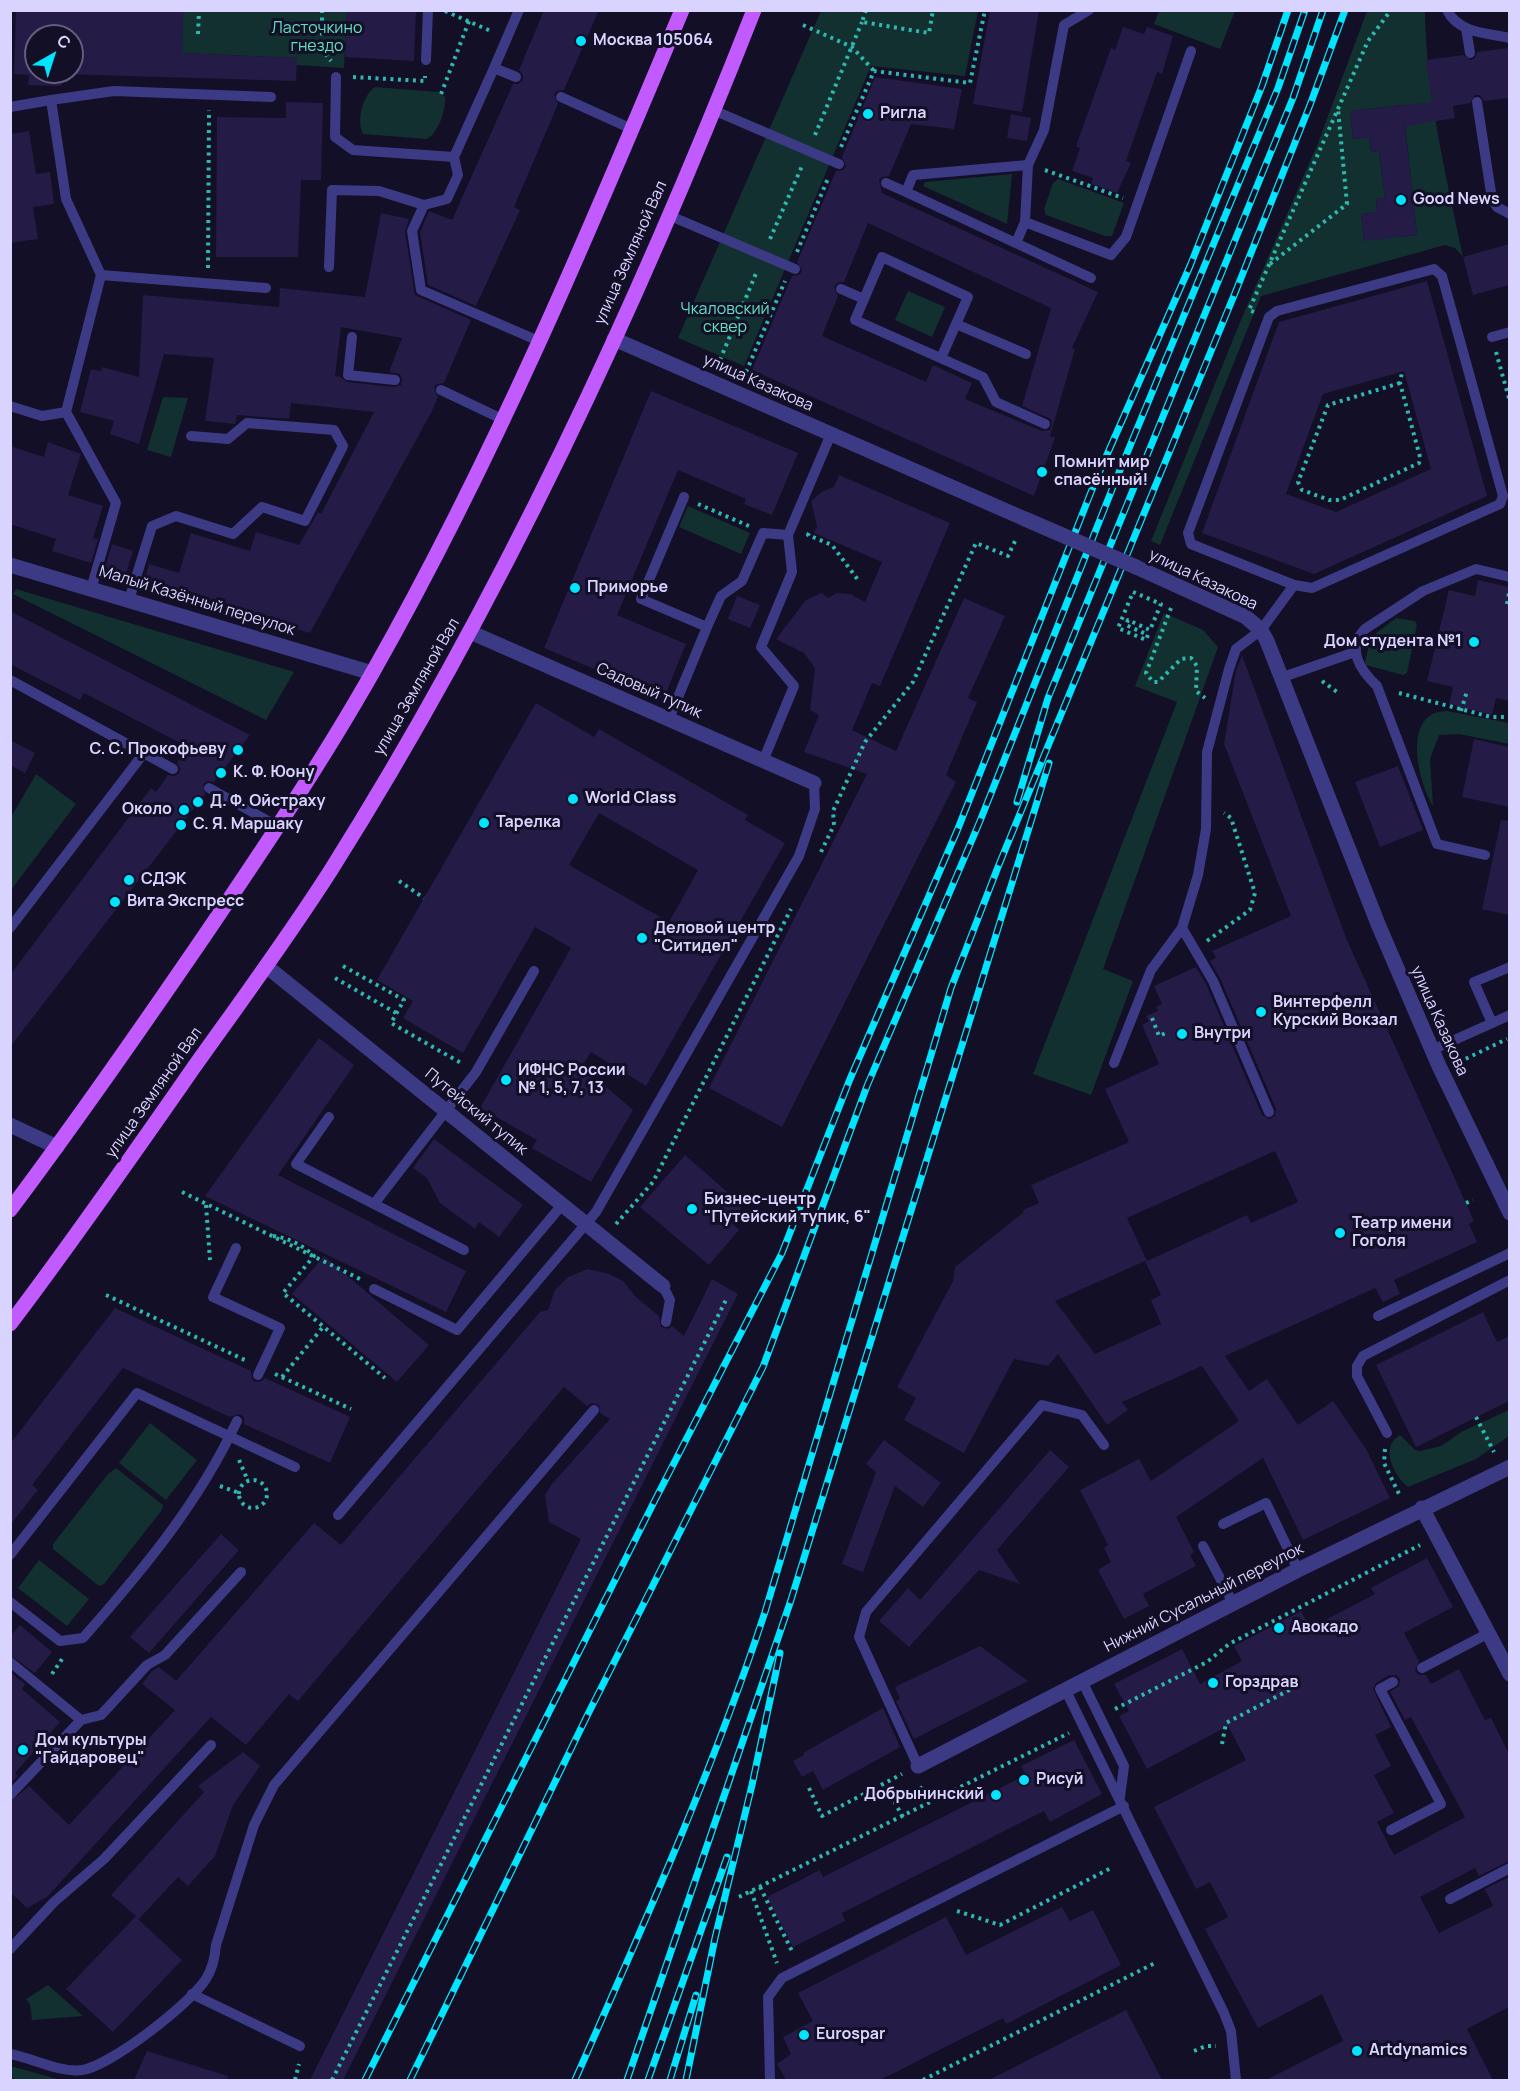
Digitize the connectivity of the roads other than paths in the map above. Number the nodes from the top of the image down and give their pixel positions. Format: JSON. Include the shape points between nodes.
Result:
{"nodes":[{"id":1,"x":428,"y":10,"type":"edge"},
{"id":2,"x":519,"y":10,"type":"edge"},
{"id":3,"x":682,"y":10,"type":"edge"},
{"id":4,"x":754,"y":10,"type":"edge"},
{"id":5,"x":1089,"y":10,"type":"edge"},
{"id":6,"x":1447,"y":10,"type":"edge"},
{"id":7,"x":1466,"y":28,"type":"junction"},
{"id":8,"x":1509,"y":38,"type":"edge"},
{"id":9,"x":1191,"y":51,"type":"dead end"},
{"id":10,"x":1470,"y":53,"type":"dead end"},
{"id":11,"x":426,"y":60,"type":"road end"},
{"id":12,"x":494,"y":68,"type":"junction"},
{"id":13,"x":336,"y":77,"type":"road end"},
{"id":14,"x":516,"y":77,"type":"dead end"},
{"id":15,"x":271,"y":97,"type":"dead end"},
{"id":16,"x":561,"y":97,"type":"dead end"},
{"id":17,"x":51,"y":100,"type":"junction"},
{"id":18,"x":1477,"y":102,"type":"dead end"},
{"id":19,"x":10,"y":106,"type":"edge"},
{"id":20,"x":713,"y":110,"type":"junction"},
{"id":21,"x":632,"y":129,"type":"junction"},
{"id":22,"x":454,"y":157,"type":"junction"},
{"id":23,"x":839,"y":164,"type":"dead end"},
{"id":24,"x":1029,"y":165,"type":"junction"},
{"id":25,"x":886,"y":183,"type":"dead end"},
{"id":26,"x":906,"y":192,"type":"junction"},
{"id":27,"x":424,"y":205,"type":"junction"},
{"id":28,"x":1509,"y":214,"type":"edge"},
{"id":29,"x":668,"y":215,"type":"junction"},
{"id":30,"x":1025,"y":222,"type":"junction"},
{"id":31,"x":1016,"y":243,"type":"junction"},
{"id":32,"x":329,"y":267,"type":"dead end"},
{"id":33,"x":795,"y":269,"type":"dead end"},
{"id":34,"x":101,"y":275,"type":"junction"},
{"id":35,"x":1091,"y":278,"type":"dead end"},
{"id":36,"x":266,"y":288,"type":"dead end"},
{"id":37,"x":842,"y":289,"type":"dead end"},
{"id":38,"x":864,"y":299,"type":"junction"},
{"id":39,"x":956,"y":324,"type":"junction"},
{"id":40,"x":1509,"y":332,"type":"edge"},
{"id":41,"x":352,"y":337,"type":"dead end"},
{"id":42,"x":1492,"y":337,"type":"road end"},
{"id":43,"x":614,"y":339,"type":"junction"},
{"id":44,"x":541,"y":342,"type":"junction"},
{"id":45,"x":1026,"y":354,"type":"dead end"},
{"id":46,"x":941,"y":358,"type":"junction"},
{"id":47,"x":395,"y":380,"type":"dead end"},
{"id":48,"x":441,"y":390,"type":"dead end"},
{"id":49,"x":10,"y":405,"type":"edge"},
{"id":50,"x":66,"y":412,"type":"junction"},
{"id":51,"x":504,"y":420,"type":"junction"},
{"id":52,"x":1045,"y":424,"type":"dead end"},
{"id":53,"x":831,"y":434,"type":"junction"},
{"id":54,"x":191,"y":436,"type":"dead end"},
{"id":55,"x":684,"y":497,"type":"road end"},
{"id":56,"x":788,"y":535,"type":"junction"},
{"id":57,"x":10,"y":565,"type":"edge"},
{"id":58,"x":1509,"y":577,"type":"edge"},
{"id":59,"x":1294,"y":585,"type":"junction"},
{"id":60,"x":91,"y":589,"type":"junction"},
{"id":61,"x":129,"y":600,"type":"junction"},
{"id":62,"x":707,"y":627,"type":"junction"},
{"id":63,"x":1260,"y":630,"type":"junction"},
{"id":64,"x":470,"y":633,"type":"junction"},
{"id":65,"x":1355,"y":652,"type":"junction"},
{"id":66,"x":372,"y":673,"type":"junction"},
{"id":67,"x":1283,"y":677,"type":"junction"},
{"id":68,"x":10,"y":681,"type":"edge"},
{"id":69,"x":669,"y":719,"type":"junction"},
{"id":70,"x":144,"y":753,"type":"junction"},
{"id":71,"x":763,"y":761,"type":"junction"},
{"id":72,"x":173,"y":769,"type":"dead end"},
{"id":73,"x":814,"y":783,"type":"joint"},
{"id":74,"x":209,"y":788,"type":"dead end"},
{"id":75,"x":279,"y":826,"type":"junction"},
{"id":76,"x":1485,"y":855,"type":"dead end"},
{"id":77,"x":10,"y":928,"type":"edge"},
{"id":78,"x":1182,"y":928,"type":"junction"},
{"id":79,"x":266,"y":966,"type":"junction"},
{"id":80,"x":1509,"y":967,"type":"edge"},
{"id":81,"x":534,"y":971,"type":"dead end"},
{"id":82,"x":1509,"y":1015,"type":"edge"},
{"id":83,"x":1491,"y":1023,"type":"junction"},
{"id":84,"x":1432,"y":1050,"type":"junction"},
{"id":85,"x":1114,"y":1063,"type":"dead end"},
{"id":86,"x":445,"y":1110,"type":"junction"},
{"id":87,"x":1269,"y":1112,"type":"dead end"},
{"id":88,"x":329,"y":1116,"type":"dead end"},
{"id":89,"x":10,"y":1125,"type":"edge"},
{"id":90,"x":57,"y":1147,"type":"junction"},
{"id":91,"x":374,"y":1204,"type":"junction"},
{"id":92,"x":562,"y":1205,"type":"junction"},
{"id":93,"x":10,"y":1210,"type":"edge"},
{"id":94,"x":1509,"y":1213,"type":"edge"},
{"id":95,"x":586,"y":1224,"type":"junction"},
{"id":96,"x":236,"y":1248,"type":"dead end"},
{"id":97,"x":464,"y":1250,"type":"dead end"},
{"id":98,"x":1509,"y":1253,"type":"edge"},
{"id":99,"x":1509,"y":1280,"type":"edge"},
{"id":100,"x":663,"y":1286,"type":"joint"},
{"id":101,"x":375,"y":1289,"type":"road end"},
{"id":102,"x":1378,"y":1316,"type":"dead end"},
{"id":103,"x":666,"y":1322,"type":"dead end"},
{"id":104,"x":10,"y":1324,"type":"edge"},
{"id":105,"x":260,"y":1371,"type":"road end"},
{"id":106,"x":594,"y":1410,"type":"dead end"},
{"id":107,"x":237,"y":1421,"type":"dead end"},
{"id":108,"x":1387,"y":1433,"type":"dead end"},
{"id":109,"x":230,"y":1436,"type":"junction"},
{"id":110,"x":1104,"y":1445,"type":"dead end"},
{"id":111,"x":295,"y":1467,"type":"dead end"},
{"id":112,"x":1509,"y":1467,"type":"edge"},
{"id":113,"x":1422,"y":1508,"type":"junction"},
{"id":114,"x":338,"y":1515,"type":"dead end"},
{"id":115,"x":1223,"y":1524,"type":"dead end"},
{"id":116,"x":1203,"y":1546,"type":"dead end"},
{"id":117,"x":10,"y":1555,"type":"edge"},
{"id":118,"x":1298,"y":1570,"type":"junction"},
{"id":119,"x":241,"y":1572,"type":"dead end"},
{"id":120,"x":10,"y":1602,"type":"edge"},
{"id":121,"x":1233,"y":1603,"type":"junction"},
{"id":122,"x":1487,"y":1634,"type":"junction"},
{"id":123,"x":10,"y":1662,"type":"edge"},
{"id":124,"x":1422,"y":1668,"type":"dead end"},
{"id":125,"x":1509,"y":1674,"type":"edge"},
{"id":126,"x":1082,"y":1681,"type":"junction"},
{"id":127,"x":1393,"y":1682,"type":"dead end"},
{"id":128,"x":1065,"y":1689,"type":"junction"},
{"id":129,"x":81,"y":1720,"type":"junction"},
{"id":130,"x":211,"y":1745,"type":"dead end"},
{"id":131,"x":918,"y":1766,"type":"joint"},
{"id":132,"x":10,"y":1795,"type":"edge"},
{"id":133,"x":1122,"y":1802,"type":"junction"},
{"id":134,"x":1391,"y":1830,"type":"dead end"},
{"id":135,"x":1509,"y":1868,"type":"edge"},
{"id":136,"x":1450,"y":1899,"type":"dead end"},
{"id":137,"x":10,"y":1950,"type":"edge"},
{"id":138,"x":192,"y":1994,"type":"junction"},
{"id":139,"x":300,"y":2046,"type":"dead end"},
{"id":140,"x":10,"y":2054,"type":"edge"},
{"id":141,"x":770,"y":2080,"type":"edge"},
{"id":142,"x":1236,"y":2080,"type":"edge"}],
"edges":[{"from":1,"to":11,"type":"lane"},
{"from":2,"to":12,"type":"lane"},
{"from":3,"to":21,"type":"main road"},
{"from":4,"to":20,"type":"main road","name":"улица Земляной Вал"},
{"from":5,"to":24,"type":"lane","via":[[1064,26],[1044,130]]},
{"from":6,"to":7,"type":"lane","via":[[1454,23]]},
{"from":7,"to":8,"type":"lane"},
{"from":7,"to":10,"type":"lane"},
{"from":9,"to":30,"type":"lane","via":[[1126,237],[1111,255]]},
{"from":12,"to":14,"type":"lane"},
{"from":12,"to":22,"type":"lane"},
{"from":13,"to":22,"type":"lane","via":[[335,137],[353,150]]},
{"from":15,"to":17,"type":"lane","via":[[114,91]]},
{"from":16,"to":21,"type":"lane"},
{"from":17,"to":19,"type":"lane"},
{"from":17,"to":34,"type":"lane","via":[[66,199]]},
{"from":18,"to":28,"type":"lane","via":[[1492,199]]},
{"from":20,"to":23,"type":"lane"},
{"from":20,"to":29,"type":"main road","name":"улица Земляной Вал"},
{"from":21,"to":44,"type":"main road"},
{"from":22,"to":27,"type":"lane","via":[[458,175],[447,199]]},
{"from":24,"to":26,"type":"lane","via":[[913,175]]},
{"from":24,"to":30,"type":"lane"},
{"from":25,"to":26,"type":"lane"},
{"from":26,"to":31,"type":"lane"},
{"from":27,"to":32,"type":"lane","via":[[379,191],[332,190]]},
{"from":27,"to":44,"type":"lane","via":[[412,231],[421,290]]},
{"from":29,"to":33,"type":"lane"},
{"from":29,"to":43,"type":"main road","name":"улица Земляной Вал"},
{"from":30,"to":31,"type":"lane"},
{"from":31,"to":35,"type":"lane"},
{"from":34,"to":36,"type":"lane"},
{"from":34,"to":50,"type":"lane"},
{"from":37,"to":38,"type":"lane"},
{"from":38,"to":39,"type":"lane","via":[[882,257],[968,297]]},
{"from":38,"to":46,"type":"lane","via":[[855,320]]},
{"from":39,"to":45,"type":"lane"},
{"from":39,"to":46,"type":"lane"},
{"from":40,"to":42,"type":"lane"},
{"from":41,"to":47,"type":"lane","via":[[348,375]]},
{"from":43,"to":53,"type":"street","name":"улица Казакова"},
{"from":43,"to":64,"type":"main road","name":"улица Земляной Вал"},
{"from":44,"to":51,"type":"main road"},
{"from":46,"to":52,"type":"lane","via":[[983,377],[996,402]]},
{"from":48,"to":51,"type":"lane"},
{"from":49,"to":50,"type":"lane","via":[[42,416]]},
{"from":50,"to":60,"type":"lane","via":[[116,502]]},
{"from":51,"to":66,"type":"main road"},
{"from":53,"to":56,"type":"lane"},
{"from":53,"to":63,"type":"street","name":"улица Казакова","bridge":true,"via":[[1235,611]]},
{"from":54,"to":61,"type":"lane","via":[[228,439],[247,423],[334,430],[343,446],[305,521],[262,507],[233,534],[176,516],[152,526]]},
{"from":55,"to":62,"type":"lane","via":[[641,599]]},
{"from":56,"to":62,"type":"lane","via":[[763,533],[742,581],[721,596]]},
{"from":56,"to":71,"type":"lane","via":[[792,572],[761,647],[794,686]]},
{"from":57,"to":60,"type":"street","name":"Малый Казённый переулок"},
{"from":58,"to":65,"type":"lane","via":[[1476,569],[1423,591],[1365,629],[1357,638]]},
{"from":59,"to":59,"type":"lane","via":[[1317,587],[1503,500],[1442,276],[1434,269],[1277,311],[1264,324],[1188,537],[1199,549]]},
{"from":59,"to":63,"type":"lane"},
{"from":60,"to":61,"type":"street","name":"Малый Казённый переулок"},
{"from":61,"to":66,"type":"street","name":"Малый Казённый переулок"},
{"from":62,"to":69,"type":"lane"},
{"from":63,"to":67,"type":"street","name":"улица Казакова"},
{"from":63,"to":78,"type":"lane","via":[[1236,649],[1207,752],[1206,829],[1198,875]]},
{"from":64,"to":69,"type":"street","name":"Садовый тупик"},
{"from":64,"to":79,"type":"main road","name":"улица Земляной Вал","via":[[340,854]]},
{"from":65,"to":67,"type":"lane"},
{"from":65,"to":76,"type":"lane","via":[[1364,674],[1377,686],[1437,844]]},
{"from":66,"to":75,"type":"main road"},
{"from":67,"to":84,"type":"street","name":"улица Казакова","via":[[1378,924]]},
{"from":68,"to":70,"type":"lane"},
{"from":69,"to":71,"type":"street","name":"Садовый тупик"},
{"from":70,"to":72,"type":"lane"},
{"from":70,"to":77,"type":"lane"},
{"from":71,"to":73,"type":"street","name":"Садовый тупик"},
{"from":73,"to":95,"type":"lane","via":[[815,808],[799,856]]},
{"from":74,"to":75,"type":"lane"},
{"from":75,"to":90,"type":"main road"},
{"from":78,"to":85,"type":"lane","via":[[1151,970]]},
{"from":78,"to":87,"type":"lane","via":[[1213,981]]},
{"from":79,"to":86,"type":"street","name":"Путейский тупик"},
{"from":79,"to":104,"type":"main road","name":"улица Земляной Вал"},
{"from":80,"to":83,"type":"lane","via":[[1474,982]]},
{"from":81,"to":86,"type":"lane","via":[[477,1072]]},
{"from":82,"to":83,"type":"lane"},
{"from":83,"to":84,"type":"lane"},
{"from":84,"to":94,"type":"street","name":"улица Казакова"},
{"from":86,"to":91,"type":"lane"},
{"from":86,"to":92,"type":"street","name":"Путейский тупик"},
{"from":88,"to":91,"type":"lane","via":[[296,1164]]},
{"from":89,"to":90,"type":"street"},
{"from":90,"to":93,"type":"main road"},
{"from":91,"to":97,"type":"lane"},
{"from":92,"to":95,"type":"street","name":"Путейский тупик"},
{"from":92,"to":101,"type":"lane","via":[[457,1330]]},
{"from":95,"to":100,"type":"street","name":"Путейский тупик"},
{"from":95,"to":114,"type":"lane"},
{"from":96,"to":105,"type":"lane","via":[[213,1297],[280,1328]]},
{"from":98,"to":102,"type":"lane"},
{"from":99,"to":108,"type":"lane","via":[[1363,1356],[1357,1365],[1357,1376]]},
{"from":100,"to":103,"type":"lane","via":[[670,1300]]},
{"from":106,"to":138,"type":"lane","via":[[274,1785],[254,1825],[216,1945],[215,1961],[206,1980]]},
{"from":107,"to":109,"type":"lane"},
{"from":109,"to":111,"type":"lane"},
{"from":109,"to":117,"type":"lane","via":[[137,1393]]},
{"from":109,"to":120,"type":"lane","via":[[191,1504],[154,1555],[83,1638],[60,1641]]},
{"from":110,"to":131,"type":"lane","via":[[1082,1415],[1042,1405],[866,1612],[859,1637]]},
{"from":112,"to":113,"type":"street","name":"Нижний Сусальный переулок"},
{"from":113,"to":118,"type":"street","name":"Нижний Сусальный переулок"},
{"from":113,"to":122,"type":"street"},
{"from":115,"to":118,"type":"lane","via":[[1266,1503]]},
{"from":116,"to":121,"type":"lane"},
{"from":118,"to":121,"type":"street","name":"Нижний Сусальный переулок"},
{"from":119,"to":129,"type":"lane","via":[[165,1655],[147,1665],[101,1715]]},
{"from":121,"to":126,"type":"street","name":"Нижний Сусальный переулок"},
{"from":122,"to":124,"type":"lane"},
{"from":122,"to":125,"type":"street"},
{"from":123,"to":129,"type":"lane"},
{"from":126,"to":128,"type":"street","name":"Нижний Сусальный переулок"},
{"from":126,"to":133,"type":"lane","via":[[1124,1766]]},
{"from":127,"to":134,"type":"lane","via":[[1380,1689],[1441,1804]]},
{"from":128,"to":131,"type":"street","name":"Нижний Сусальный переулок"},
{"from":128,"to":133,"type":"lane"},
{"from":129,"to":132,"type":"lane"},
{"from":130,"to":137,"type":"lane","via":[[104,1859],[54,1902]]},
{"from":133,"to":141,"type":"lane","via":[[782,1978],[768,1997]]},
{"from":133,"to":142,"type":"lane","via":[[1224,2013],[1231,2031]]},
{"from":135,"to":136,"type":"lane"},
{"from":138,"to":139,"type":"lane"},
{"from":138,"to":140,"type":"lane","via":[[116,2056],[90,2069],[65,2069]]}]}
